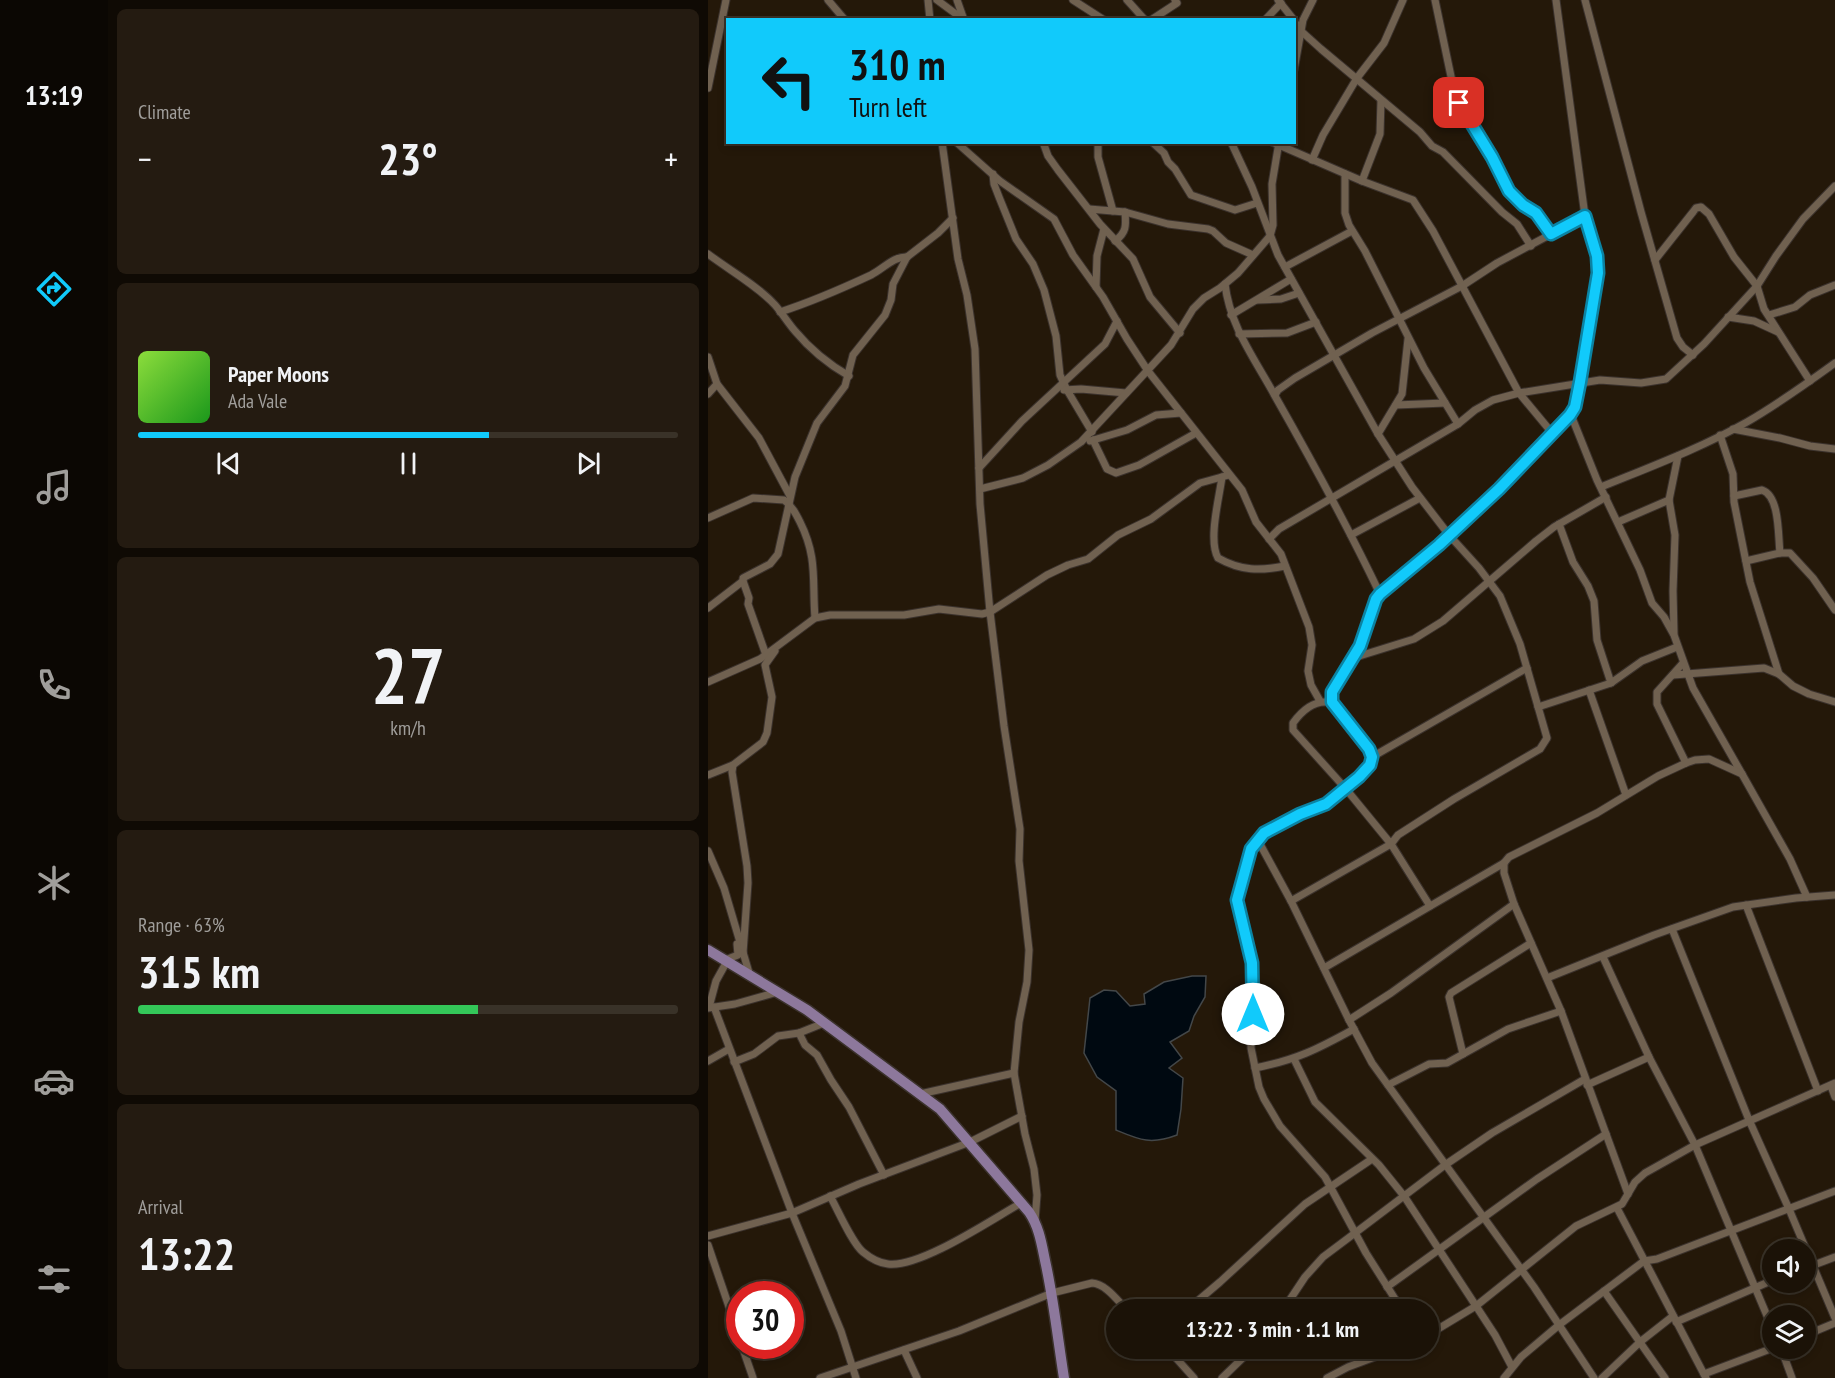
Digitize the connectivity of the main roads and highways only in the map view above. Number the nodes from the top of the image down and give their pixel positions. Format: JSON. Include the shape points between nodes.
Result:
{"nodes":[{"id":1,"x":708,"y":950,"type":"edge"},
{"id":2,"x":1064,"y":1378,"type":"edge"}],
"edges":[{"from":1,"to":2,"type":"main road","via":[[824,1023],[940,1109],[1021,1203],[1035,1221],[1052,1293]]}]}
